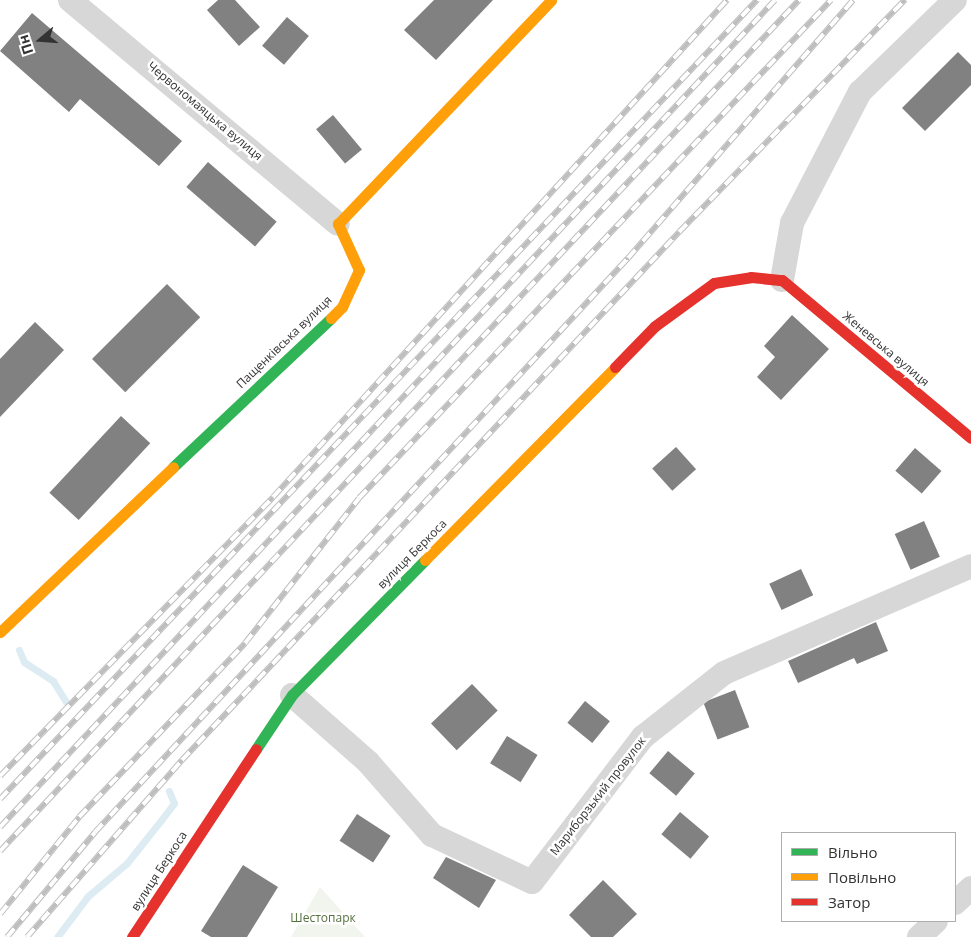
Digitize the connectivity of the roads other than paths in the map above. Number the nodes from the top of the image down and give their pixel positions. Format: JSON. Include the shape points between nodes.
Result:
{"nodes":[{"id":1,"x":70,"y":0,"type":"edge"},
{"id":2,"x":551,"y":0,"type":"edge"},
{"id":3,"x":955,"y":0,"type":"edge"},
{"id":4,"x":338,"y":224,"type":"junction"},
{"id":5,"x":782,"y":280,"type":"junction"},
{"id":6,"x":971,"y":438,"type":"edge"},
{"id":7,"x":971,"y":566,"type":"edge"},
{"id":8,"x":0,"y":632,"type":"edge"},
{"id":9,"x":292,"y":695,"type":"junction"},
{"id":10,"x":971,"y":888,"type":"edge"},
{"id":11,"x":956,"y":902,"type":"edge"},
{"id":12,"x":935,"y":922,"type":"edge"},
{"id":13,"x":132,"y":937,"type":"edge"},
{"id":14,"x":919,"y":937,"type":"edge"}],
"edges":[{"from":1,"to":4,"type":"street","name":"Червономаяцька вулиця"},
{"from":2,"to":4,"type":"street"},
{"from":3,"to":5,"type":"street","via":[[860,92],[792,223]]},
{"from":4,"to":8,"type":"street","name":"Пащенківська вулиця","via":[[359,270],[342,307]]},
{"from":5,"to":6,"type":"street","name":"Женевська вулиця"},
{"from":5,"to":9,"type":"street","name":"вулиця Беркоса","via":[[751,277],[714,283],[656,326]]},
{"from":7,"to":9,"type":"street","name":"Мариборзький провулок","via":[[724,673],[643,737],[532,882],[432,835],[368,762]]},
{"from":9,"to":13,"type":"street","name":"вулиця Беркоса"},
{"from":10,"to":11,"type":"street"},
{"from":12,"to":14,"type":"street"}]}
